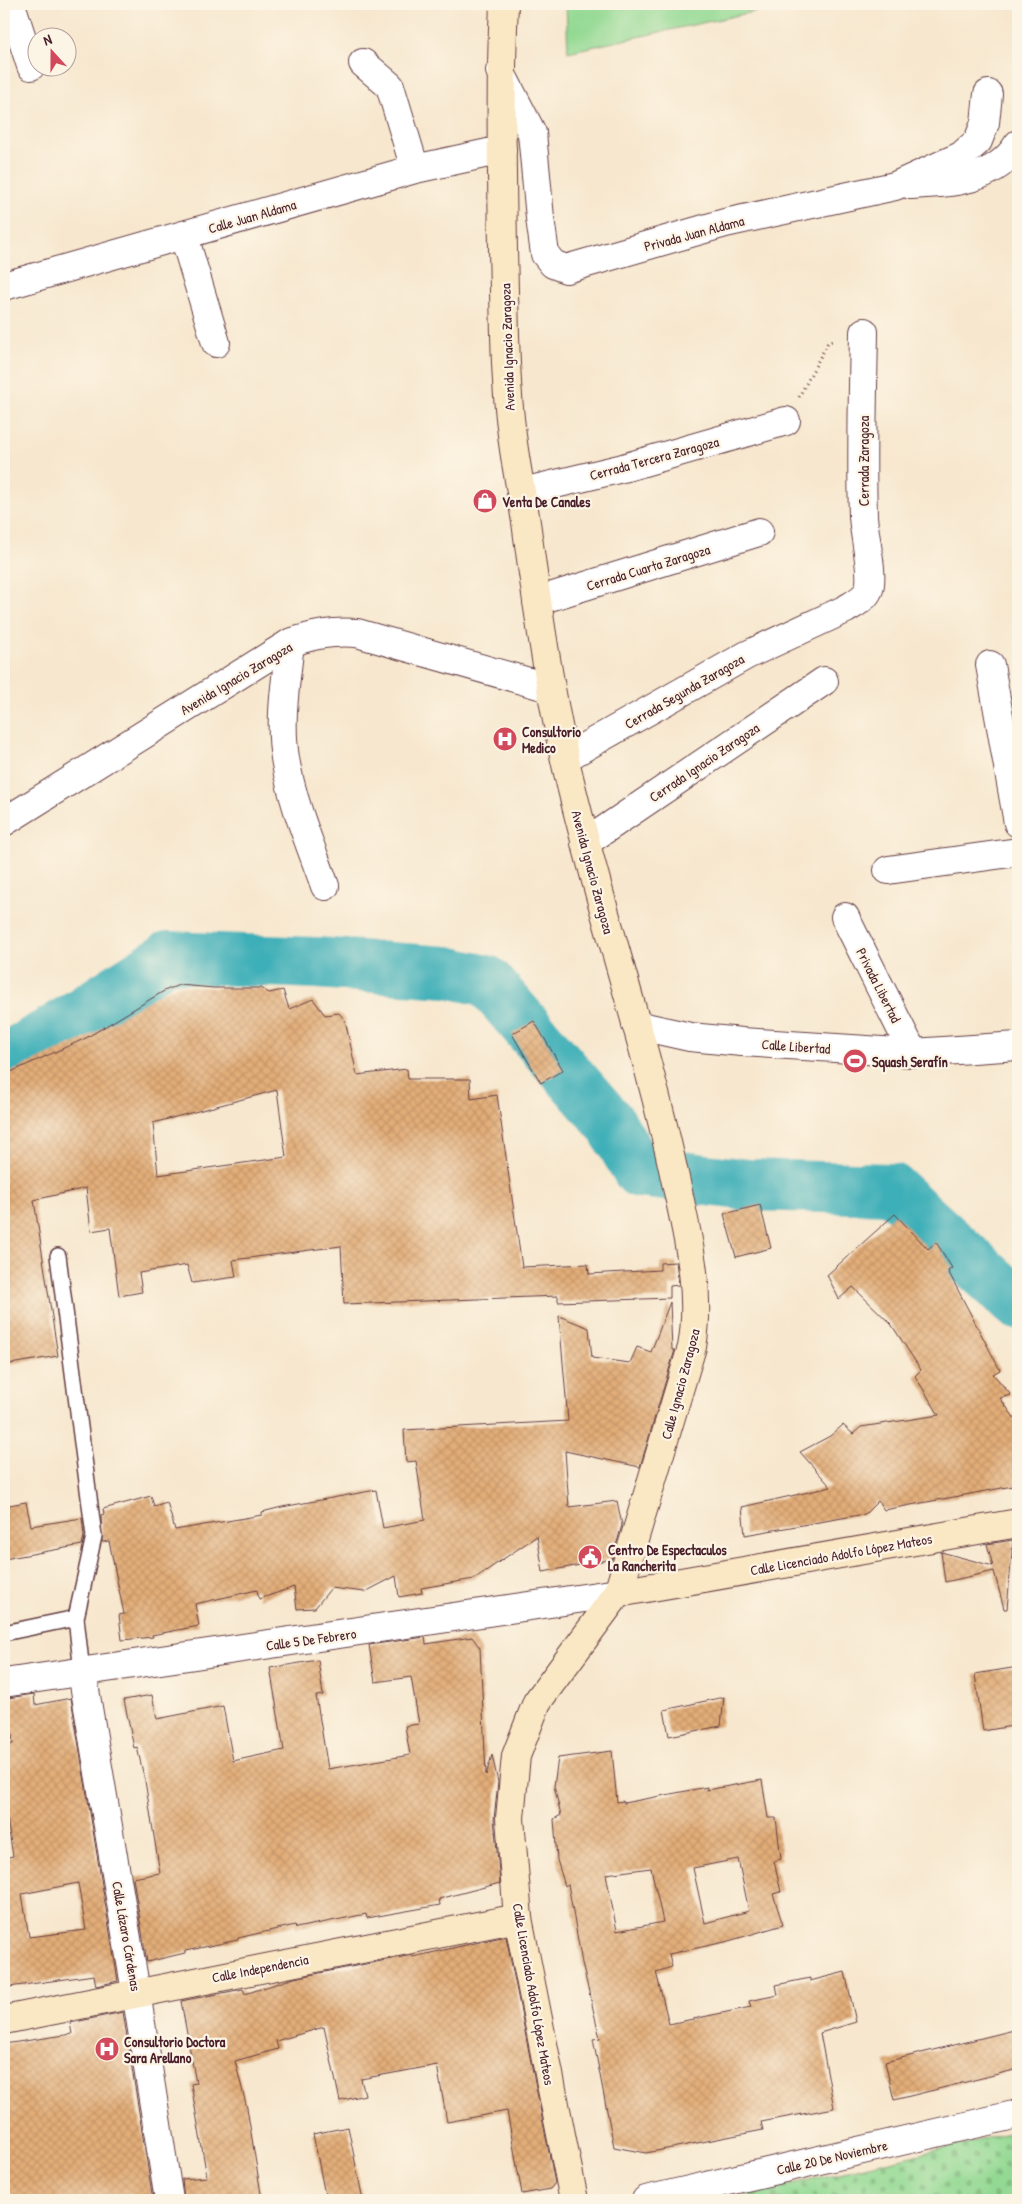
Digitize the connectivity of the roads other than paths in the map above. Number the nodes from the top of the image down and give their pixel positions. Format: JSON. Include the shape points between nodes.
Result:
{"nodes":[{"id":1,"x":11,"y":4,"type":"edge"},
{"id":2,"x":504,"y":4,"type":"edge"},
{"id":3,"x":28,"y":57,"type":"edge"},
{"id":4,"x":363,"y":63,"type":"dead end"},
{"id":5,"x":500,"y":71,"type":"junction"},
{"id":6,"x":988,"y":94,"type":"dead end"},
{"id":7,"x":1018,"y":144,"type":"edge"},
{"id":8,"x":502,"y":150,"type":"junction"},
{"id":9,"x":415,"y":169,"type":"junction"},
{"id":10,"x":895,"y":186,"type":"junction"},
{"id":11,"x":184,"y":236,"type":"junction"},
{"id":12,"x":4,"y":286,"type":"edge"},
{"id":13,"x":864,"y":332,"type":"dead end"},
{"id":14,"x":216,"y":342,"type":"dead end"},
{"id":15,"x":786,"y":422,"type":"road end"},
{"id":16,"x":522,"y":492,"type":"junction"},
{"id":17,"x":759,"y":532,"type":"dead end"},
{"id":18,"x":868,"y":589,"type":"joint"},
{"id":19,"x":537,"y":601,"type":"junction"},
{"id":20,"x":290,"y":643,"type":"junction"},
{"id":21,"x":990,"y":665,"type":"dead end"},
{"id":22,"x":824,"y":681,"type":"dead end"},
{"id":23,"x":550,"y":688,"type":"junction"},
{"id":24,"x":565,"y":758,"type":"junction"},
{"id":25,"x":4,"y":822,"type":"edge"},
{"id":26,"x":1018,"y":823,"type":"edge"},
{"id":27,"x":585,"y":843,"type":"junction"},
{"id":28,"x":1018,"y":852,"type":"edge"},
{"id":29,"x":888,"y":870,"type":"dead end"},
{"id":30,"x":325,"y":886,"type":"dead end"},
{"id":31,"x":845,"y":917,"type":"dead end"},
{"id":32,"x":636,"y":1025,"type":"junction"},
{"id":33,"x":1018,"y":1046,"type":"edge"},
{"id":34,"x":913,"y":1053,"type":"junction"},
{"id":35,"x":58,"y":1256,"type":"dead end"},
{"id":36,"x":1018,"y":1523,"type":"edge"},
{"id":37,"x":618,"y":1593,"type":"junction"},
{"id":38,"x":76,"y":1618,"type":"junction"},
{"id":39,"x":4,"y":1633,"type":"edge"},
{"id":40,"x":82,"y":1672,"type":"junction"},
{"id":41,"x":4,"y":1683,"type":"edge"},
{"id":42,"x":518,"y":1918,"type":"junction"},
{"id":43,"x":136,"y":1992,"type":"junction"},
{"id":44,"x":4,"y":2020,"type":"edge"},
{"id":45,"x":1018,"y":2114,"type":"edge"},
{"id":46,"x":169,"y":2200,"type":"edge"},
{"id":47,"x":574,"y":2200,"type":"edge"},
{"id":48,"x":646,"y":2200,"type":"edge"}],
"edges":[{"from":1,"to":3,"type":"street"},
{"from":2,"to":5,"type":"street","name":"Avenida Ignacio Zaragoza"},
{"from":4,"to":9,"type":"street","via":[[390,86]]},
{"from":5,"to":8,"type":"street","name":"Avenida Ignacio Zaragoza"},
{"from":5,"to":10,"type":"street","name":"Privada Juan Aldama","via":[[532,133],[545,254],[552,264],[566,269],[725,223]]},
{"from":6,"to":10,"type":"street","name":"Privada Juan Aldama","via":[[985,123],[978,141],[961,156]]},
{"from":7,"to":10,"type":"street","via":[[1013,153],[986,173],[954,183]]},
{"from":8,"to":9,"type":"street","name":"Calle Juan Aldama"},
{"from":8,"to":16,"type":"street","name":"Avenida Ignacio Zaragoza","via":[[508,392]]},
{"from":9,"to":11,"type":"street","name":"Calle Juan Aldama"},
{"from":11,"to":12,"type":"street","name":"Calle Juan Aldama"},
{"from":11,"to":14,"type":"street"},
{"from":13,"to":18,"type":"street","name":"Cerrada Zaragoza","via":[[862,484],[870,576]]},
{"from":15,"to":16,"type":"street","name":"Cerrada Tercera Zaragoza","via":[[623,468]]},
{"from":16,"to":19,"type":"street","name":"Avenida Ignacio Zaragoza"},
{"from":17,"to":19,"type":"street","name":"Cerrada Cuarta Zaragoza"},
{"from":18,"to":24,"type":"street","name":"Cerrada Segunda Zaragoza","via":[[860,600],[846,609],[747,656]]},
{"from":19,"to":23,"type":"street","name":"Avenida Ignacio Zaragoza"},
{"from":20,"to":23,"type":"street","name":"Avenida Ignacio Zaragoza","via":[[316,634],[357,633]]},
{"from":20,"to":25,"type":"street","name":"Avenida Ignacio Zaragoza"},
{"from":20,"to":30,"type":"street","via":[[283,705],[285,757],[296,806]]},
{"from":21,"to":26,"type":"street"},
{"from":22,"to":27,"type":"street","name":"Cerrada Ignacio Zaragoza"},
{"from":23,"to":24,"type":"street","name":"Avenida Ignacio Zaragoza"},
{"from":24,"to":27,"type":"street","name":"Avenida Ignacio Zaragoza"},
{"from":27,"to":32,"type":"street","name":"Avenida Ignacio Zaragoza"},
{"from":28,"to":29,"type":"street"},
{"from":31,"to":34,"type":"street","name":"Privada Libertad"},
{"from":32,"to":34,"type":"street","name":"Calle Libertad","via":[[690,1037]]},
{"from":32,"to":37,"type":"street","name":"Calle Ignacio Zaragoza","via":[[664,1126],[685,1225],[697,1293],[697,1322]]},
{"from":33,"to":34,"type":"street","name":"Calle Libertad"},
{"from":35,"to":38,"type":"lane","via":[[94,1536]]},
{"from":36,"to":37,"type":"street","name":"Calle Licenciado Adolfo López Mateos"},
{"from":37,"to":40,"type":"street","name":"Calle 5 De Febrero"},
{"from":37,"to":42,"type":"street","name":"Calle Licenciado Adolfo López Mateos","via":[[538,1702],[516,1756],[510,1818]]},
{"from":38,"to":39,"type":"lane"},
{"from":38,"to":40,"type":"lane"},
{"from":40,"to":41,"type":"street","name":"Calle 5 De Febrero"},
{"from":40,"to":43,"type":"street","name":"Calle Lázaro Cárdenas"},
{"from":42,"to":43,"type":"street","name":"Calle Independencia"},
{"from":42,"to":47,"type":"street","name":"Calle Licenciado Adolfo López Mateos"},
{"from":43,"to":44,"type":"street","name":"Calle Independencia"},
{"from":43,"to":46,"type":"street","name":"Calle Lázaro Cárdenas"},
{"from":45,"to":48,"type":"street","name":"Calle 20 De Noviembre"}]}
